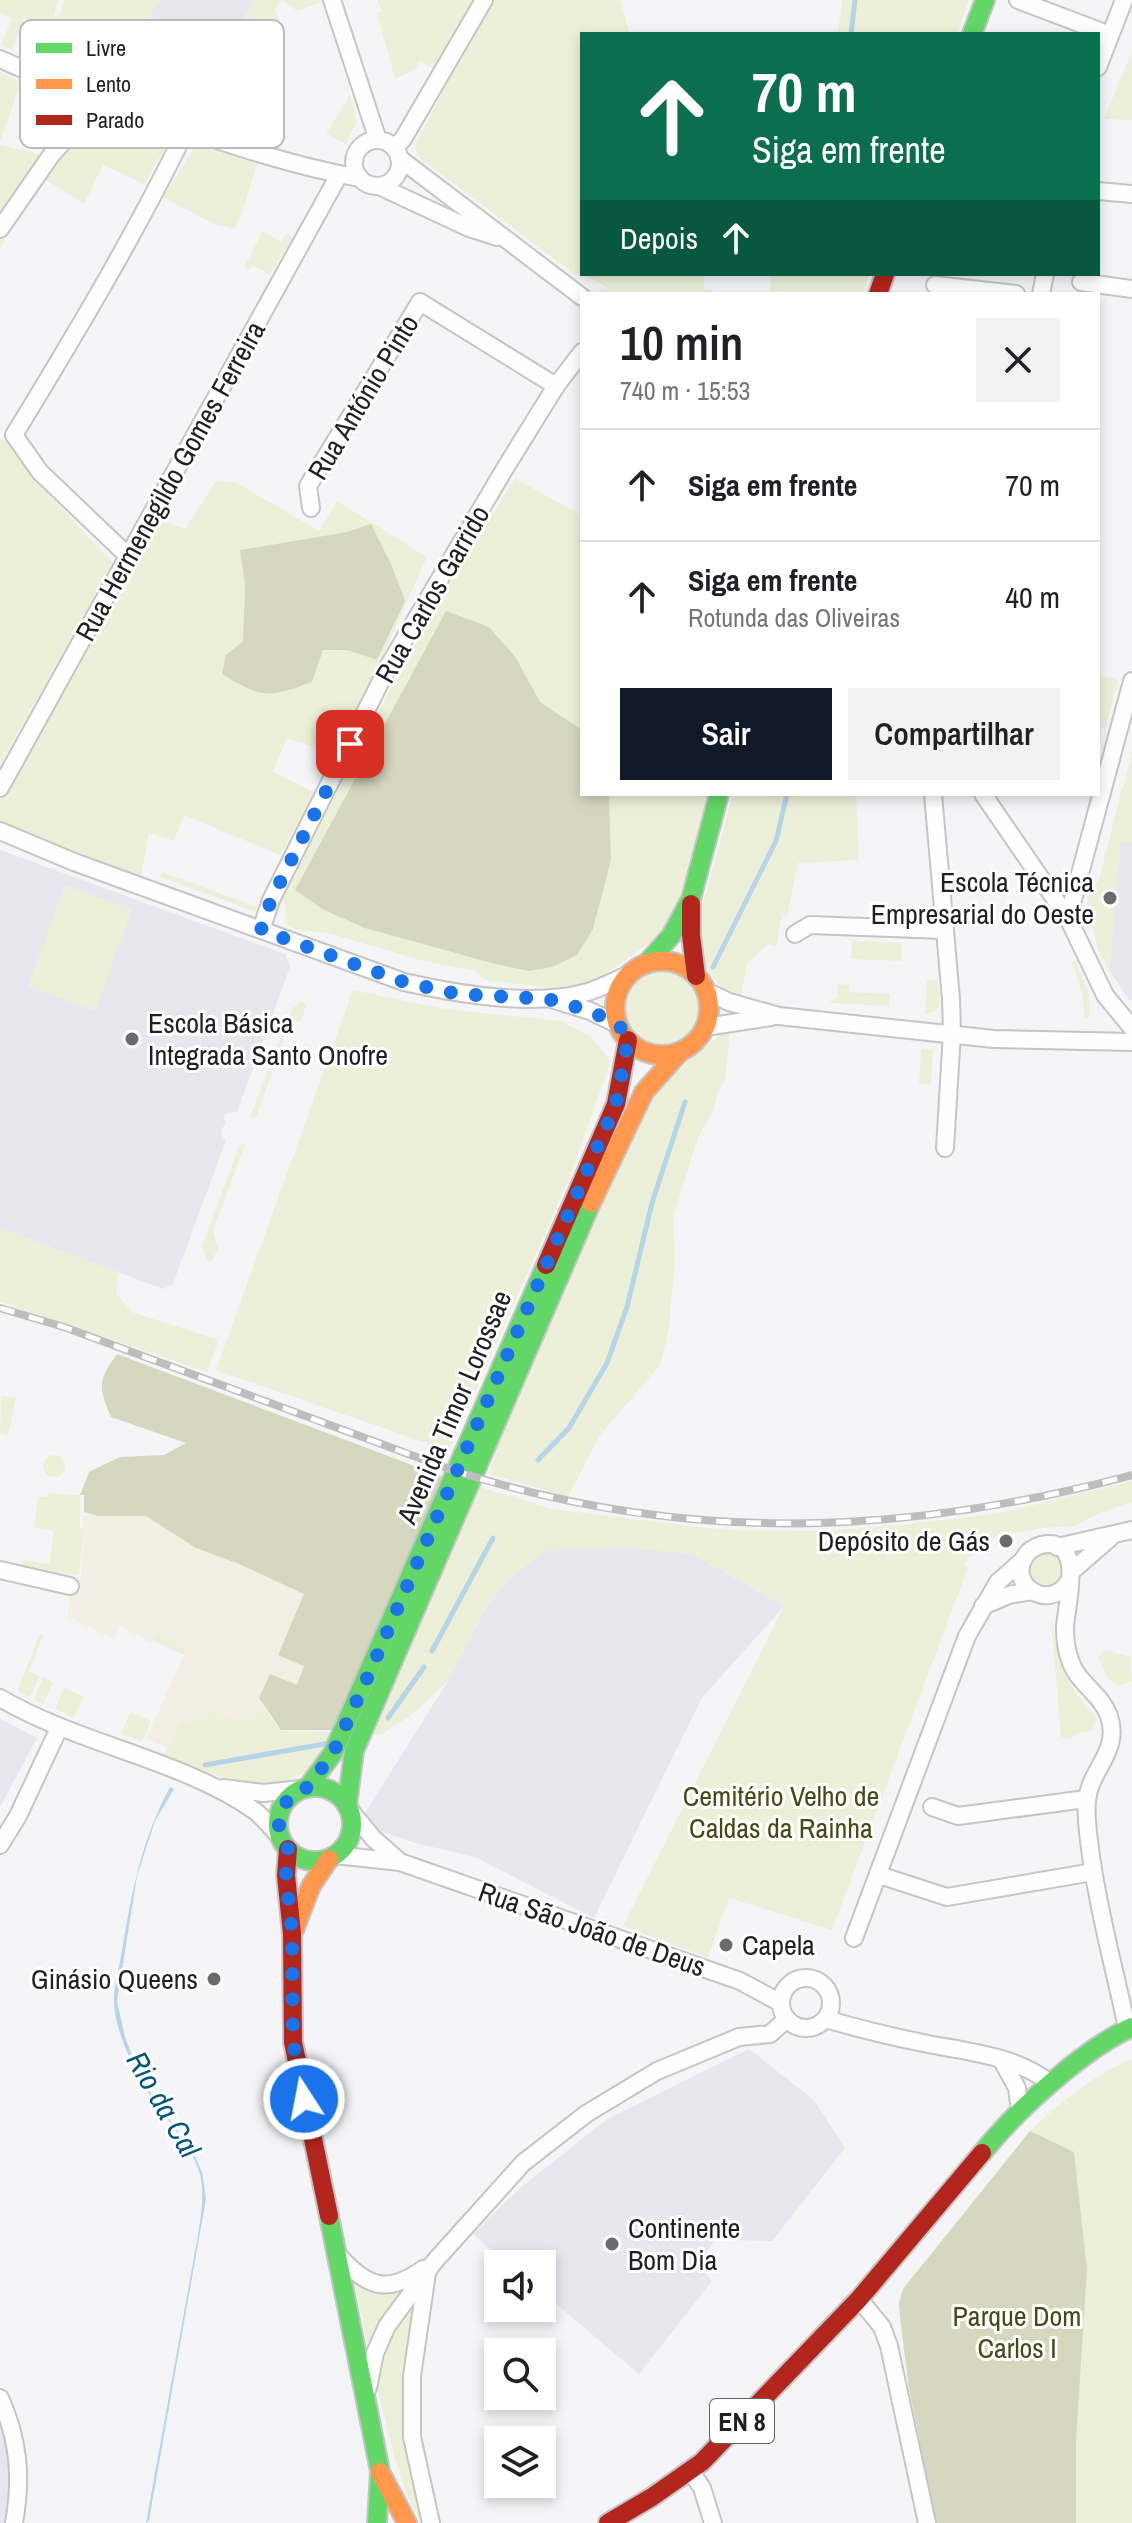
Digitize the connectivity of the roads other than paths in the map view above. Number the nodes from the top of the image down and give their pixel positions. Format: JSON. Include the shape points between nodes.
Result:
{"nodes":[{"id":1,"x":332,"y":0,"type":"edge"},
{"id":2,"x":484,"y":0,"type":"edge"},
{"id":3,"x":969,"y":0,"type":"edge"},
{"id":4,"x":985,"y":0,"type":"edge"},
{"id":5,"x":1018,"y":0,"type":"edge"},
{"id":6,"x":1124,"y":0,"type":"edge"},
{"id":7,"x":958,"y":32,"type":"edge"},
{"id":8,"x":973,"y":32,"type":"edge"},
{"id":9,"x":1110,"y":35,"type":"junction"},
{"id":10,"x":0,"y":59,"type":"edge"},
{"id":11,"x":1100,"y":62,"type":"edge"},
{"id":12,"x":20,"y":67,"type":"edge"},
{"id":13,"x":378,"y":140,"type":"junction"},
{"id":14,"x":57,"y":148,"type":"edge"},
{"id":15,"x":177,"y":148,"type":"edge"},
{"id":16,"x":247,"y":148,"type":"edge"},
{"id":17,"x":397,"y":153,"type":"junction"},
{"id":18,"x":339,"y":175,"type":"junction"},
{"id":19,"x":360,"y":178,"type":"junction"},
{"id":20,"x":379,"y":186,"type":"junction"},
{"id":21,"x":1100,"y":191,"type":"edge"},
{"id":22,"x":1132,"y":194,"type":"edge"},
{"id":23,"x":0,"y":229,"type":"edge"},
{"id":24,"x":513,"y":243,"type":"junction"},
{"id":25,"x":1081,"y":282,"type":"dead end"},
{"id":26,"x":935,"y":285,"type":"dead end"},
{"id":27,"x":1132,"y":289,"type":"edge"},
{"id":28,"x":998,"y":292,"type":"edge"},
{"id":29,"x":580,"y":295,"type":"edge"},
{"id":30,"x":580,"y":350,"type":"edge"},
{"id":31,"x":556,"y":386,"type":"junction"},
{"id":32,"x":311,"y":508,"type":"dead end"},
{"id":33,"x":128,"y":556,"type":"junction"},
{"id":34,"x":1132,"y":681,"type":"edge"},
{"id":35,"x":0,"y":788,"type":"edge"},
{"id":36,"x":718,"y":796,"type":"edge"},
{"id":37,"x":933,"y":796,"type":"edge"},
{"id":38,"x":984,"y":796,"type":"edge"},
{"id":39,"x":0,"y":831,"type":"edge"},
{"id":40,"x":691,"y":899,"type":"junction"},
{"id":41,"x":1068,"y":918,"type":"junction"},
{"id":42,"x":261,"y":930,"type":"junction"},
{"id":43,"x":944,"y":930,"type":"junction"},
{"id":44,"x":795,"y":934,"type":"dead end"},
{"id":45,"x":638,"y":969,"type":"junction"},
{"id":46,"x":701,"y":983,"type":"junction"},
{"id":47,"x":548,"y":999,"type":"junction"},
{"id":48,"x":779,"y":1016,"type":"junction"},
{"id":49,"x":1128,"y":1026,"type":"edge"},
{"id":50,"x":705,"y":1027,"type":"junction"},
{"id":51,"x":623,"y":1032,"type":"junction"},
{"id":52,"x":952,"y":1033,"type":"junction"},
{"id":53,"x":1132,"y":1042,"type":"edge"},
{"id":54,"x":680,"y":1052,"type":"junction"},
{"id":55,"x":945,"y":1148,"type":"dead end"},
{"id":56,"x":1132,"y":1530,"type":"edge"},
{"id":57,"x":1112,"y":1536,"type":"junction"},
{"id":58,"x":1057,"y":1547,"type":"junction"},
{"id":59,"x":1023,"y":1560,"type":"junction"},
{"id":60,"x":0,"y":1570,"type":"edge"},
{"id":61,"x":1070,"y":1576,"type":"junction"},
{"id":62,"x":70,"y":1586,"type":"dead end"},
{"id":63,"x":1039,"y":1593,"type":"junction"},
{"id":64,"x":983,"y":1606,"type":"junction"},
{"id":65,"x":1065,"y":1626,"type":"junction"},
{"id":66,"x":0,"y":1698,"type":"edge"},
{"id":67,"x":59,"y":1728,"type":"junction"},
{"id":68,"x":218,"y":1788,"type":"junction"},
{"id":69,"x":305,"y":1788,"type":"junction"},
{"id":70,"x":1086,"y":1799,"type":"junction"},
{"id":71,"x":932,"y":1807,"type":"dead end"},
{"id":72,"x":349,"y":1808,"type":"junction"},
{"id":73,"x":284,"y":1843,"type":"junction"},
{"id":74,"x":0,"y":1845,"type":"edge"},
{"id":75,"x":332,"y":1857,"type":"junction"},
{"id":76,"x":400,"y":1862,"type":"junction"},
{"id":77,"x":1093,"y":1872,"type":"junction"},
{"id":78,"x":879,"y":1875,"type":"junction"},
{"id":79,"x":292,"y":1934,"type":"junction"},
{"id":80,"x":854,"y":1938,"type":"dead end"},
{"id":81,"x":784,"y":2011,"type":"junction"},
{"id":82,"x":826,"y":2019,"type":"junction"},
{"id":83,"x":1130,"y":2032,"type":"edge"},
{"id":84,"x":1001,"y":2059,"type":"junction"},
{"id":85,"x":1051,"y":2084,"type":"junction"},
{"id":86,"x":1020,"y":2111,"type":"junction"},
{"id":87,"x":339,"y":2256,"type":"junction"},
{"id":88,"x":431,"y":2267,"type":"junction"},
{"id":89,"x":859,"y":2299,"type":"junction"},
{"id":90,"x":366,"y":2394,"type":"junction"},
{"id":91,"x":0,"y":2398,"type":"edge"},
{"id":92,"x":380,"y":2471,"type":"junction"},
{"id":93,"x":691,"y":2471,"type":"junction"},
{"id":94,"x":14,"y":2523,"type":"edge"},
{"id":95,"x":377,"y":2523,"type":"edge"},
{"id":96,"x":407,"y":2523,"type":"edge"},
{"id":97,"x":431,"y":2523,"type":"edge"},
{"id":98,"x":608,"y":2523,"type":"edge"},
{"id":99,"x":713,"y":2523,"type":"edge"},
{"id":100,"x":927,"y":2523,"type":"edge"}],
"edges":[{"from":1,"to":13,"type":"street"},
{"from":2,"to":17,"type":"street"},
{"from":3,"to":7,"type":"main road"},
{"from":4,"to":8,"type":"main road"},
{"from":5,"to":9,"type":"street"},
{"from":6,"to":9,"type":"street"},
{"from":9,"to":11,"type":"street"},
{"from":10,"to":12,"type":"street"},
{"from":13,"to":17,"type":"street"},
{"from":13,"to":19,"type":"street","via":[[367,141],[356,153],[354,169]]},
{"from":14,"to":23,"type":"street"},
{"from":15,"to":33,"type":"street","via":[[14,435],[40,472]]},
{"from":16,"to":18,"type":"street"},
{"from":17,"to":20,"type":"street","via":[[395,177]]},
{"from":17,"to":24,"type":"street"},
{"from":18,"to":19,"type":"street"},
{"from":18,"to":33,"type":"street","name":"Rua Hermenegildo Gomes Ferreira"},
{"from":19,"to":20,"type":"street"},
{"from":20,"to":24,"type":"street"},
{"from":21,"to":22,"type":"street"},
{"from":24,"to":29,"type":"street"},
{"from":25,"to":27,"type":"street"},
{"from":26,"to":28,"type":"street"},
{"from":30,"to":31,"type":"street","name":"Rua Carlos Garrido"},
{"from":31,"to":32,"type":"street","name":"Rua António Pinto","via":[[420,302],[308,486]]},
{"from":31,"to":42,"type":"street","name":"Rua Carlos Garrido","via":[[389,665],[271,900]]},
{"from":33,"to":35,"type":"street","name":"Rua Hermenegildo Gomes Ferreira"},
{"from":34,"to":41,"type":"street"},
{"from":36,"to":40,"type":"main road"},
{"from":37,"to":43,"type":"street"},
{"from":38,"to":41,"type":"street"},
{"from":39,"to":42,"type":"street"},
{"from":40,"to":45,"type":"main road","via":[[671,936]]},
{"from":40,"to":46,"type":"main road","via":[[691,935]]},
{"from":41,"to":49,"type":"street","via":[[1105,995]]},
{"from":42,"to":47,"type":"street","via":[[404,982],[458,994]]},
{"from":43,"to":44,"type":"street","via":[[810,925]]},
{"from":43,"to":52,"type":"street"},
{"from":45,"to":46,"type":"main road","via":[[673,962]]},
{"from":45,"to":47,"type":"street","via":[[585,993]]},
{"from":45,"to":51,"type":"main road","via":[[617,997]]},
{"from":46,"to":48,"type":"street","via":[[729,1002]]},
{"from":46,"to":50,"type":"main road","via":[[709,1009]]},
{"from":47,"to":51,"type":"street","via":[[590,1011]]},
{"from":48,"to":50,"type":"street"},
{"from":48,"to":52,"type":"street"},
{"from":50,"to":54,"type":"main road"},
{"from":51,"to":54,"type":"main road","via":[[647,1052]]},
{"from":51,"to":69,"type":"main road","name":"Avenida Timor Lorossae","via":[[616,1104],[352,1712],[333,1753]]},
{"from":52,"to":53,"type":"street"},
{"from":52,"to":55,"type":"street"},
{"from":54,"to":72,"type":"main road","name":"Avenida Timor Lorossae","via":[[644,1092],[596,1190],[354,1751]]},
{"from":56,"to":57,"type":"street"},
{"from":57,"to":58,"type":"street"},
{"from":57,"to":61,"type":"street"},
{"from":58,"to":59,"type":"street","via":[[1034,1548]]},
{"from":58,"to":61,"type":"street","via":[[1068,1557]]},
{"from":59,"to":63,"type":"street","via":[[1023,1580]]},
{"from":59,"to":64,"type":"street","via":[[998,1582]]},
{"from":60,"to":62,"type":"street"},
{"from":61,"to":63,"type":"street","via":[[1060,1592]]},
{"from":61,"to":65,"type":"street"},
{"from":63,"to":64,"type":"street","via":[[1009,1595]]},
{"from":63,"to":65,"type":"street"},
{"from":64,"to":78,"type":"street","via":[[939,1706]]},
{"from":65,"to":70,"type":"street","via":[[1076,1676],[1109,1717],[1110,1751]]},
{"from":66,"to":67,"type":"street"},
{"from":67,"to":68,"type":"street"},
{"from":67,"to":74,"type":"street"},
{"from":68,"to":69,"type":"street","via":[[263,1793]]},
{"from":68,"to":73,"type":"street","via":[[258,1813]]},
{"from":69,"to":72,"type":"main road","via":[[330,1790]]},
{"from":69,"to":73,"type":"main road","via":[[281,1809],[278,1823]]},
{"from":70,"to":71,"type":"street","via":[[958,1816]]},
{"from":70,"to":77,"type":"street"},
{"from":72,"to":75,"type":"main road","via":[[349,1839]]},
{"from":72,"to":76,"type":"street"},
{"from":73,"to":75,"type":"main road","via":[[307,1860]]},
{"from":73,"to":79,"type":"main road"},
{"from":75,"to":76,"type":"street"},
{"from":75,"to":79,"type":"main road","via":[[311,1886]]},
{"from":76,"to":81,"type":"street","name":"Rua São João de Deus","via":[[759,1990]]},
{"from":77,"to":78,"type":"street","via":[[947,1897]]},
{"from":77,"to":83,"type":"street"},
{"from":78,"to":80,"type":"street"},
{"from":79,"to":87,"type":"main road","via":[[293,2042]]},
{"from":81,"to":82,"type":"street","via":[[799,2027]]},
{"from":81,"to":82,"type":"street","via":[[786,1990],[796,1981],[811,1979],[824,1986],[831,1999]]},
{"from":81,"to":88,"type":"street","via":[[770,2034],[739,2037],[657,2071],[586,2114],[523,2163]]},
{"from":82,"to":84,"type":"street"},
{"from":83,"to":85,"type":"main road","number":"EN 8"},
{"from":84,"to":85,"type":"street"},
{"from":84,"to":86,"type":"street","via":[[1017,2088]]},
{"from":85,"to":86,"type":"main road","number":"EN 8"},
{"from":86,"to":89,"type":"main road","number":"EN 8"},
{"from":87,"to":88,"type":"street","via":[[358,2276],[388,2286]]},
{"from":87,"to":90,"type":"main road"},
{"from":88,"to":90,"type":"street","via":[[387,2326]]},
{"from":88,"to":97,"type":"street","via":[[412,2376],[412,2437]]},
{"from":89,"to":93,"type":"main road","number":"EN 8"},
{"from":89,"to":100,"type":"street","via":[[882,2327],[889,2346]]},
{"from":90,"to":92,"type":"main road"},
{"from":91,"to":94,"type":"street","via":[[17,2443],[20,2473]]},
{"from":92,"to":95,"type":"main road"},
{"from":92,"to":96,"type":"main road"},
{"from":93,"to":98,"type":"main road","number":"EN 8"},
{"from":93,"to":99,"type":"street"}]}
